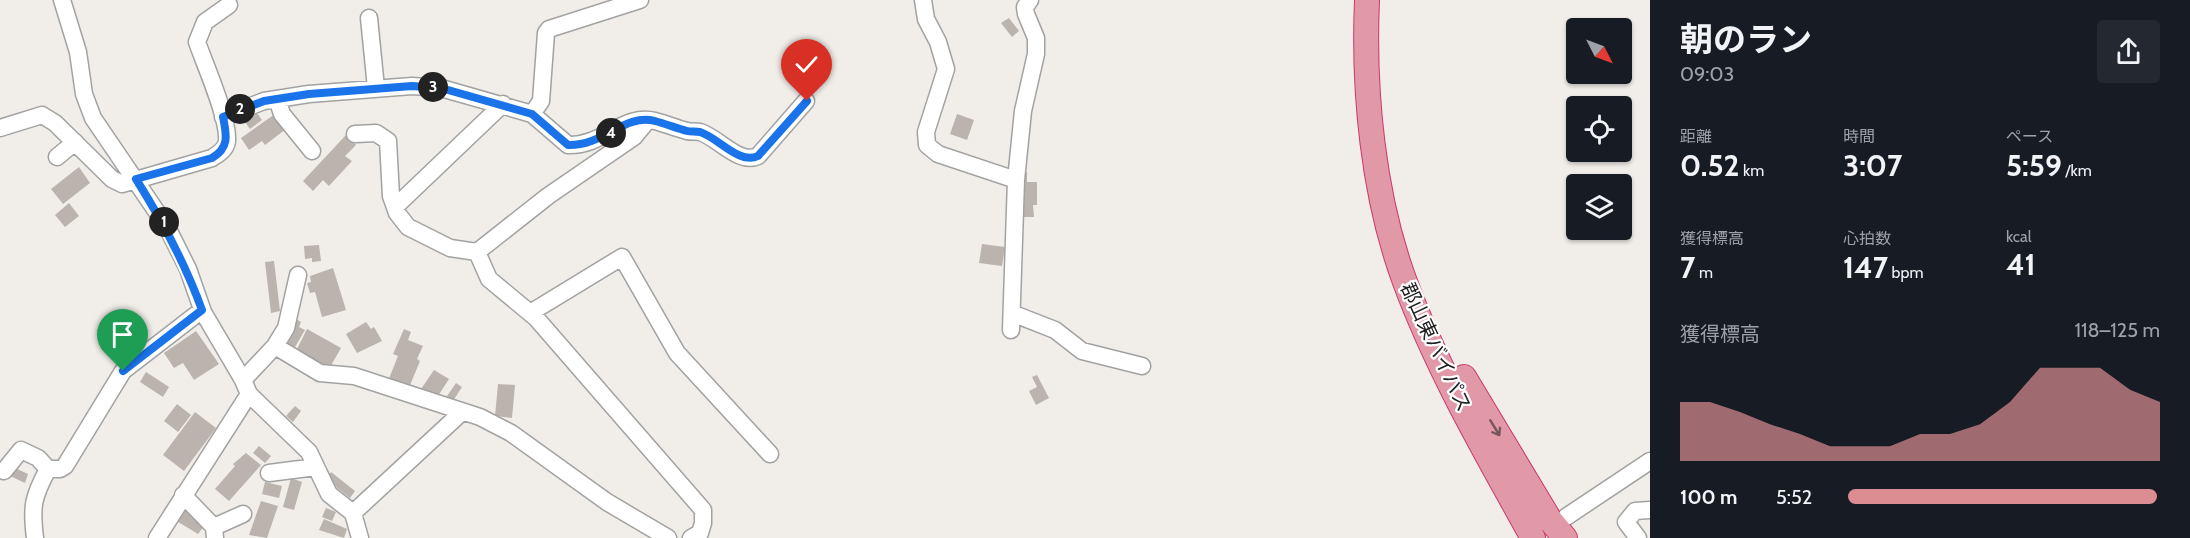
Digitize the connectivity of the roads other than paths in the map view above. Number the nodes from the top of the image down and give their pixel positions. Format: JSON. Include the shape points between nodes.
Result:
{"nodes":[{"id":1,"x":62,"y":0,"type":"edge"},
{"id":2,"x":640,"y":0,"type":"edge"},
{"id":3,"x":922,"y":0,"type":"edge"},
{"id":4,"x":1030,"y":0,"type":"edge"},
{"id":5,"x":1367,"y":0,"type":"edge"},
{"id":6,"x":229,"y":5,"type":"dead end"},
{"id":7,"x":369,"y":18,"type":"dead end"},
{"id":8,"x":376,"y":88,"type":"junction"},
{"id":9,"x":277,"y":99,"type":"junction"},
{"id":10,"x":807,"y":101,"type":"dead end"},
{"id":11,"x":502,"y":104,"type":"junction"},
{"id":12,"x":532,"y":114,"type":"junction"},
{"id":13,"x":223,"y":117,"type":"junction"},
{"id":14,"x":648,"y":120,"type":"junction"},
{"id":15,"x":0,"y":128,"type":"edge"},
{"id":16,"x":355,"y":134,"type":"dead end"},
{"id":17,"x":75,"y":142,"type":"junction"},
{"id":18,"x":312,"y":151,"type":"dead end"},
{"id":19,"x":57,"y":157,"type":"dead end"},
{"id":20,"x":136,"y":179,"type":"junction"},
{"id":21,"x":1016,"y":180,"type":"junction"},
{"id":22,"x":395,"y":207,"type":"junction"},
{"id":23,"x":477,"y":252,"type":"junction"},
{"id":24,"x":298,"y":275,"type":"dead end"},
{"id":25,"x":1416,"y":309,"type":"junction"},
{"id":26,"x":202,"y":310,"type":"junction"},
{"id":27,"x":530,"y":313,"type":"junction"},
{"id":28,"x":275,"y":346,"type":"junction"},
{"id":29,"x":1433,"y":350,"type":"junction"},
{"id":30,"x":1142,"y":366,"type":"dead end"},
{"id":31,"x":246,"y":387,"type":"junction"},
{"id":32,"x":462,"y":412,"type":"junction"},
{"id":33,"x":770,"y":454,"type":"dead end"},
{"id":34,"x":1650,"y":461,"type":"edge"},
{"id":35,"x":316,"y":467,"type":"junction"},
{"id":36,"x":48,"y":469,"type":"junction"},
{"id":37,"x":4,"y":471,"type":"dead end"},
{"id":38,"x":269,"y":473,"type":"dead end"},
{"id":39,"x":183,"y":495,"type":"junction"},
{"id":40,"x":1650,"y":510,"type":"edge"},
{"id":41,"x":353,"y":513,"type":"junction"},
{"id":42,"x":243,"y":514,"type":"dead end"},
{"id":43,"x":1565,"y":527,"type":"edge"},
{"id":44,"x":214,"y":533,"type":"edge"},
{"id":45,"x":35,"y":538,"type":"edge"},
{"id":46,"x":157,"y":538,"type":"edge"},
{"id":47,"x":360,"y":538,"type":"edge"},
{"id":48,"x":668,"y":538,"type":"edge"},
{"id":49,"x":691,"y":538,"type":"edge"},
{"id":50,"x":1519,"y":538,"type":"edge"},
{"id":51,"x":1533,"y":538,"type":"edge"},
{"id":52,"x":1638,"y":538,"type":"edge"}],
"edges":[{"from":1,"to":20,"type":"street","via":[[93,118]]},
{"from":2,"to":12,"type":"street","via":[[549,29],[542,101]]},
{"from":3,"to":21,"type":"street","via":[[946,69],[926,132],[927,145],[938,154]]},
{"from":4,"to":21,"type":"street","via":[[1025,7],[1036,38],[1036,54],[1023,111]]},
{"from":5,"to":25,"type":"highway","name":"郡山東バイパス","via":[[1366,68],[1379,177],[1390,231]]},
{"from":6,"to":13,"type":"street","via":[[205,22],[197,42]]},
{"from":7,"to":8,"type":"street"},
{"from":8,"to":9,"type":"street"},
{"from":8,"to":11,"type":"street","via":[[441,88]]},
{"from":9,"to":13,"type":"street"},
{"from":9,"to":18,"type":"street","via":[[282,114]]},
{"from":10,"to":14,"type":"street","via":[[752,159],[700,132]]},
{"from":11,"to":12,"type":"street"},
{"from":11,"to":22,"type":"street"},
{"from":12,"to":14,"type":"street","via":[[568,145],[588,144],[624,123]]},
{"from":13,"to":20,"type":"street","via":[[227,141],[221,153]]},
{"from":14,"to":23,"type":"street","via":[[634,137],[548,196]]},
{"from":15,"to":17,"type":"street","via":[[42,115]]},
{"from":16,"to":22,"type":"street","via":[[376,133],[388,141],[389,184]]},
{"from":17,"to":19,"type":"street"},
{"from":17,"to":20,"type":"street","via":[[112,179],[122,184]]},
{"from":20,"to":26,"type":"street","via":[[167,227],[188,269]]},
{"from":21,"to":30,"type":"street","via":[[1013,322],[1055,330],[1082,351]]},
{"from":22,"to":23,"type":"street","via":[[408,227],[450,248]]},
{"from":23,"to":27,"type":"street","via":[[489,279]]},
{"from":24,"to":28,"type":"street","via":[[286,328]]},
{"from":25,"to":29,"type":"highway","name":"郡山東バイパス"},
{"from":25,"to":43,"type":"highway","one_way":true,"via":[[1456,366],[1550,520]]},
{"from":26,"to":31,"type":"street"},
{"from":26,"to":36,"type":"street","via":[[123,371],[64,466]]},
{"from":27,"to":33,"type":"street","via":[[622,258],[677,352]]},
{"from":27,"to":49,"type":"street","via":[[703,510],[700,533]]},
{"from":28,"to":31,"type":"street"},
{"from":28,"to":32,"type":"street","via":[[320,373],[354,376]]},
{"from":29,"to":50,"type":"highway","via":[[1462,428]]},
{"from":29,"to":51,"type":"highway","name":"郡山東バイパス"},
{"from":31,"to":35,"type":"street","via":[[309,452]]},
{"from":31,"to":39,"type":"street","via":[[232,424]]},
{"from":32,"to":41,"type":"street"},
{"from":32,"to":48,"type":"street","via":[[511,433],[607,502]]},
{"from":34,"to":43,"type":"street"},
{"from":35,"to":38,"type":"street"},
{"from":35,"to":41,"type":"street","via":[[329,494]]},
{"from":36,"to":37,"type":"street","via":[[38,458],[21,450]]},
{"from":36,"to":45,"type":"street","via":[[33,496]]},
{"from":39,"to":44,"type":"street"},
{"from":39,"to":46,"type":"street"},
{"from":40,"to":52,"type":"street","via":[[1635,511],[1626,522]]},
{"from":41,"to":47,"type":"street"},
{"from":42,"to":44,"type":"street"}]}
